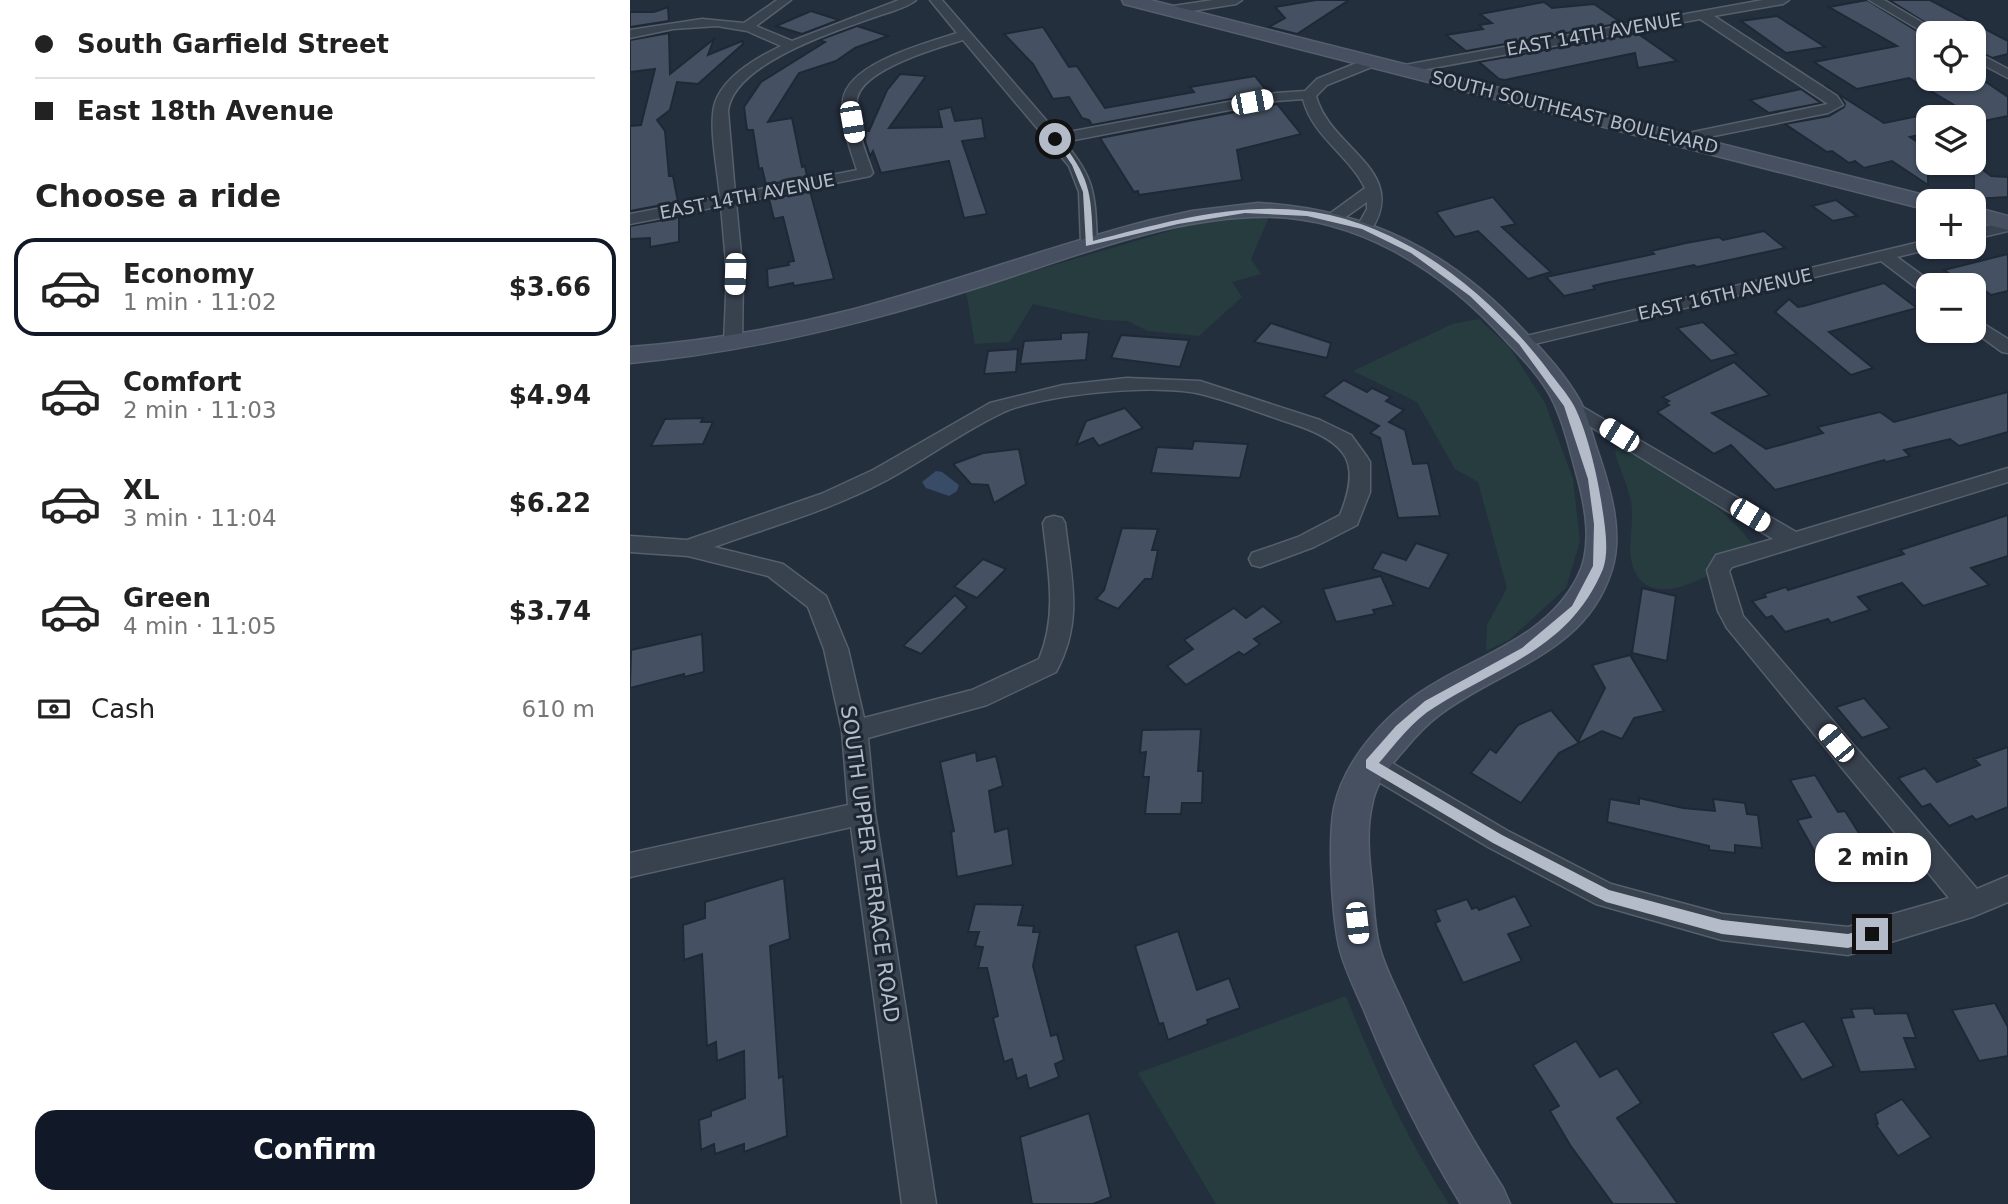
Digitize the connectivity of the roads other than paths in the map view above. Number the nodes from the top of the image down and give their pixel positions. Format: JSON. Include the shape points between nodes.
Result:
{"nodes":[{"id":1,"x":785,"y":0,"type":"edge"},
{"id":2,"x":910,"y":0,"type":"edge"},
{"id":3,"x":936,"y":0,"type":"edge"},
{"id":4,"x":1130,"y":0,"type":"edge"},
{"id":5,"x":1235,"y":0,"type":"edge"},
{"id":6,"x":1783,"y":0,"type":"edge"},
{"id":7,"x":1875,"y":0,"type":"edge"},
{"id":8,"x":1173,"y":10,"type":"junction"},
{"id":9,"x":1703,"y":15,"type":"junction"},
{"id":10,"x":1222,"y":22,"type":"junction"},
{"id":11,"x":1916,"y":23,"type":"edge"},
{"id":12,"x":747,"y":27,"type":"junction"},
{"id":13,"x":630,"y":34,"type":"edge"},
{"id":14,"x":964,"y":35,"type":"junction"},
{"id":15,"x":792,"y":46,"type":"junction"},
{"id":16,"x":1374,"y":61,"type":"junction"},
{"id":17,"x":1986,"y":61,"type":"edge"},
{"id":18,"x":1405,"y":69,"type":"junction"},
{"id":19,"x":2005,"y":71,"type":"edge"},
{"id":20,"x":1309,"y":95,"type":"junction"},
{"id":21,"x":1055,"y":139,"type":"junction"},
{"id":22,"x":1679,"y":139,"type":"junction"},
{"id":23,"x":865,"y":173,"type":"joint"},
{"id":24,"x":1373,"y":187,"type":"junction"},
{"id":25,"x":730,"y":200,"type":"junction"},
{"id":26,"x":1916,"y":200,"type":"edge"},
{"id":27,"x":1334,"y":218,"type":"junction"},
{"id":28,"x":1986,"y":218,"type":"edge"},
{"id":29,"x":630,"y":219,"type":"edge"},
{"id":30,"x":2008,"y":225,"type":"edge"},
{"id":31,"x":1364,"y":227,"type":"junction"},
{"id":32,"x":1986,"y":231,"type":"edge"},
{"id":33,"x":1089,"y":244,"type":"junction"},
{"id":34,"x":1916,"y":248,"type":"edge"},
{"id":35,"x":1885,"y":256,"type":"junction"},
{"id":36,"x":1916,"y":279,"type":"edge"},
{"id":37,"x":1986,"y":332,"type":"edge"},
{"id":38,"x":1522,"y":342,"type":"junction"},
{"id":39,"x":733,"y":343,"type":"junction"},
{"id":40,"x":2008,"y":348,"type":"edge"},
{"id":41,"x":630,"y":355,"type":"edge"},
{"id":42,"x":1569,"y":405,"type":"junction"},
{"id":43,"x":2008,"y":475,"type":"edge"},
{"id":44,"x":1054,"y":523,"type":"dead end"},
{"id":45,"x":1793,"y":541,"type":"junction"},
{"id":46,"x":630,"y":544,"type":"edge"},
{"id":47,"x":688,"y":548,"type":"junction"},
{"id":48,"x":1260,"y":559,"type":"dead end"},
{"id":49,"x":855,"y":731,"type":"junction"},
{"id":50,"x":1371,"y":764,"type":"junction"},
{"id":51,"x":862,"y":813,"type":"junction"},
{"id":52,"x":630,"y":865,"type":"edge"},
{"id":53,"x":2008,"y":889,"type":"edge"},
{"id":54,"x":1972,"y":904,"type":"junction"},
{"id":55,"x":919,"y":1204,"type":"edge"},
{"id":56,"x":1487,"y":1204,"type":"edge"}],
"edges":[{"from":1,"to":12,"type":"street"},
{"from":2,"to":15,"type":"street"},
{"from":3,"to":14,"type":"street"},
{"from":4,"to":8,"type":"street","name":"SOUTH SOUTHEAST BOULEVARD"},
{"from":5,"to":8,"type":"street"},
{"from":5,"to":10,"type":"street","via":[[1222,9]]},
{"from":6,"to":9,"type":"street","name":"EAST 14TH AVENUE"},
{"from":7,"to":11,"type":"street"},
{"from":8,"to":10,"type":"street","name":"SOUTH SOUTHEAST BOULEVARD"},
{"from":9,"to":18,"type":"street","name":"EAST 14TH AVENUE"},
{"from":9,"to":22,"type":"street","via":[[1836,105]]},
{"from":10,"to":16,"type":"street","name":"SOUTH SOUTHEAST BOULEVARD"},
{"from":12,"to":13,"type":"street","via":[[712,22]]},
{"from":12,"to":15,"type":"street"},
{"from":14,"to":21,"type":"street"},
{"from":14,"to":23,"type":"street","via":[[907,55],[871,73],[853,89],[849,108]]},
{"from":15,"to":25,"type":"street","via":[[745,73],[725,96],[720,109]]},
{"from":16,"to":18,"type":"street","name":"SOUTH SOUTHEAST BOULEVARD"},
{"from":16,"to":20,"type":"street","via":[[1322,82]]},
{"from":17,"to":19,"type":"street"},
{"from":18,"to":22,"type":"street","name":"SOUTH SOUTHEAST BOULEVARD"},
{"from":20,"to":21,"type":"street","via":[[1276,97]]},
{"from":20,"to":24,"type":"street","via":[[1314,112]]},
{"from":21,"to":33,"type":"street","via":[[1076,165],[1087,192]]},
{"from":22,"to":26,"type":"street","name":"SOUTH SOUTHEAST BOULEVARD"},
{"from":23,"to":25,"type":"street","name":"EAST 14TH AVENUE"},
{"from":24,"to":27,"type":"street"},
{"from":24,"to":31,"type":"street","via":[[1375,205]]},
{"from":25,"to":29,"type":"street","name":"EAST 14TH AVENUE"},
{"from":25,"to":39,"type":"street"},
{"from":27,"to":31,"type":"street"},
{"from":27,"to":33,"type":"street","via":[[1286,211],[1236,212]]},
{"from":28,"to":30,"type":"street"},
{"from":30,"to":32,"type":"street"},
{"from":31,"to":38,"type":"street","via":[[1454,279]]},
{"from":33,"to":39,"type":"street","via":[[940,293],[799,331]]},
{"from":34,"to":35,"type":"street","name":"EAST 16TH AVENUE"},
{"from":35,"to":36,"type":"street"},
{"from":35,"to":38,"type":"street","name":"EAST 16TH AVENUE"},
{"from":37,"to":40,"type":"street"},
{"from":38,"to":42,"type":"street"},
{"from":39,"to":41,"type":"street"},
{"from":42,"to":45,"type":"street"},
{"from":42,"to":50,"type":"street","via":[[1593,479],[1600,524],[1598,566],[1576,609],[1526,652],[1429,704]]},
{"from":43,"to":45,"type":"street"},
{"from":44,"to":49,"type":"street","via":[[1063,613],[1060,637],[1048,665],[978,698]]},
{"from":45,"to":54,"type":"street","via":[[1720,565],[1729,611]]},
{"from":46,"to":47,"type":"street","name":"SOUTH UPPER TERRACE ROAD"},
{"from":47,"to":48,"type":"street","via":[[828,499],[880,475],[997,407],[1063,391],[1127,384],[1200,387],[1313,424],[1344,440],[1360,462],[1360,492],[1349,520]]},
{"from":47,"to":49,"type":"street","name":"SOUTH UPPER TERRACE ROAD","via":[[775,570],[818,602],[836,649]]},
{"from":49,"to":51,"type":"street","name":"SOUTH UPPER TERRACE ROAD"},
{"from":50,"to":54,"type":"street","via":[[1497,839],[1606,895],[1722,927],[1848,941]]},
{"from":50,"to":56,"type":"street","via":[[1354,799],[1350,852],[1359,947],[1401,1050]]},
{"from":51,"to":52,"type":"street"},
{"from":51,"to":55,"type":"street","name":"SOUTH UPPER TERRACE ROAD"},
{"from":53,"to":54,"type":"street"}]}
